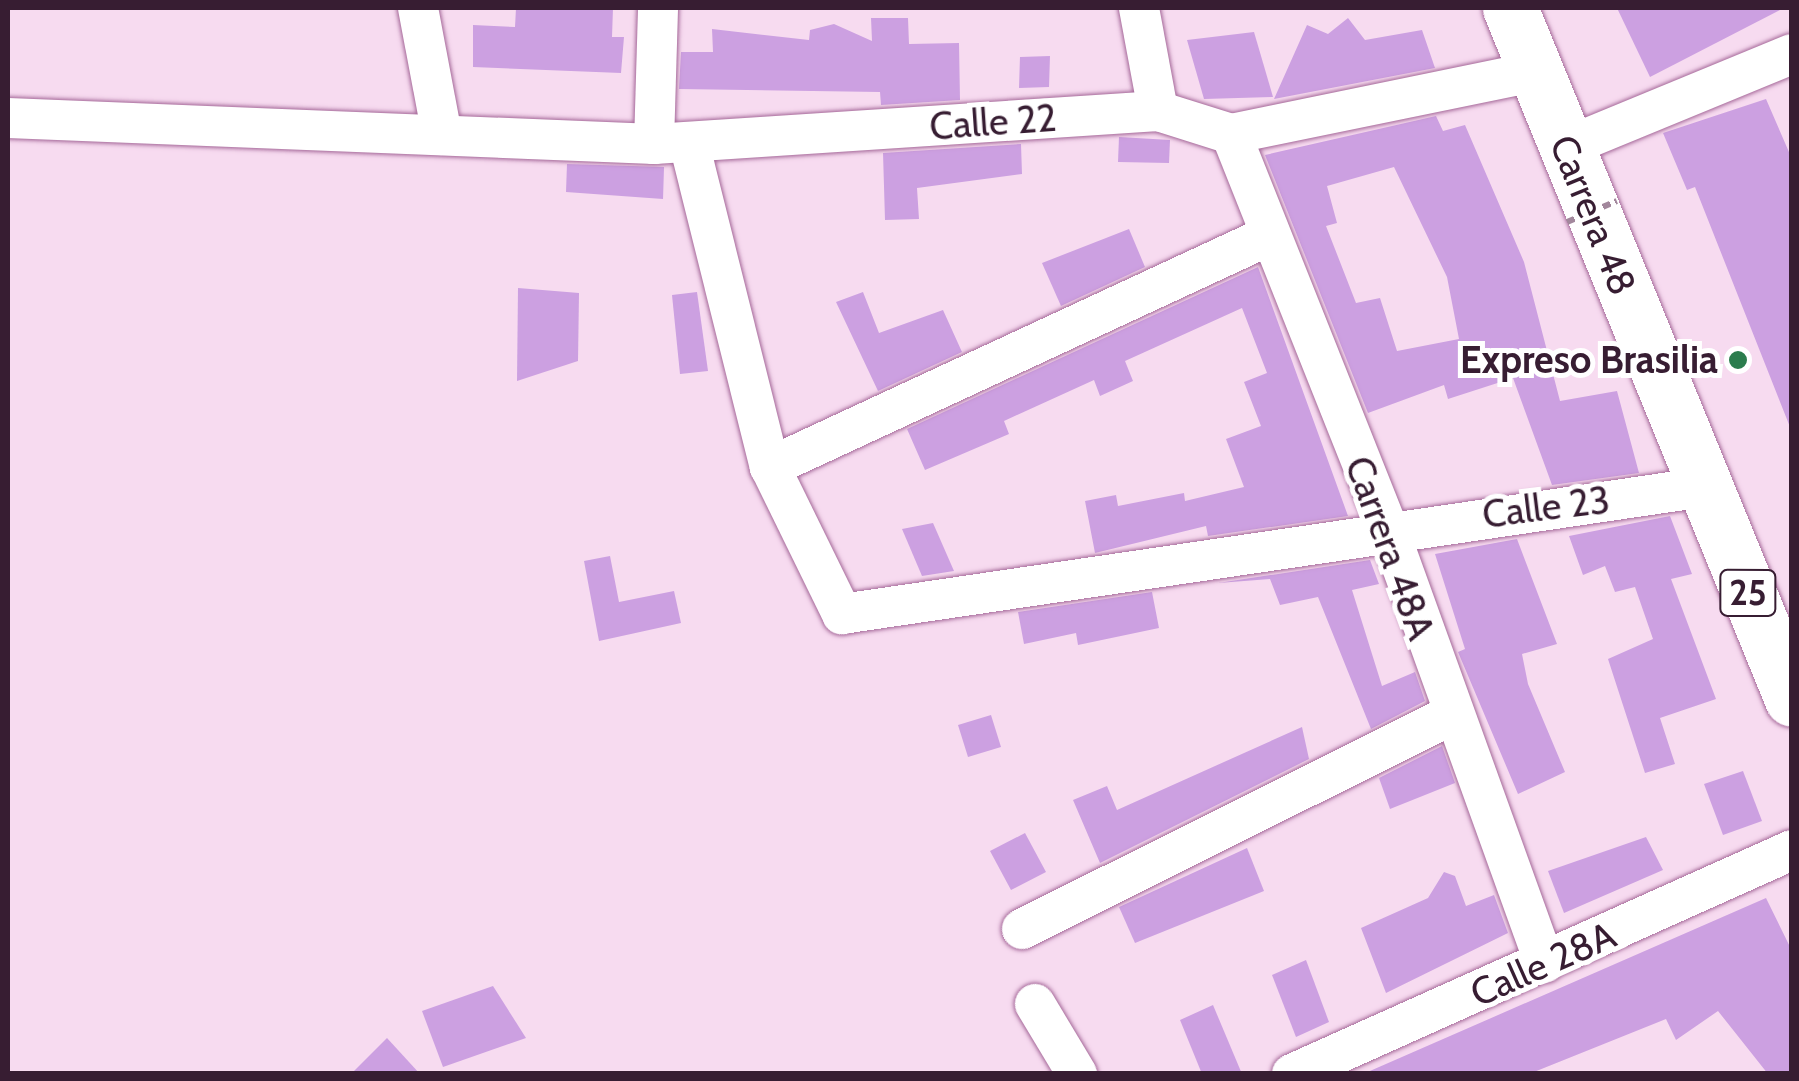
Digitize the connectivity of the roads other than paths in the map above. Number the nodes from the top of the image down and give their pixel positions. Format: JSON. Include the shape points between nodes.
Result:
{"nodes":[{"id":1,"x":418,"y":8,"type":"edge"},
{"id":2,"x":658,"y":8,"type":"edge"},
{"id":3,"x":1139,"y":8,"type":"edge"},
{"id":4,"x":1510,"y":8,"type":"edge"},
{"id":5,"x":1792,"y":54,"type":"edge"},
{"id":6,"x":1534,"y":72,"type":"junction"},
{"id":7,"x":1158,"y":110,"type":"junction"},
{"id":8,"x":8,"y":118,"type":"edge"},
{"id":9,"x":1230,"y":134,"type":"junction"},
{"id":10,"x":442,"y":135,"type":"junction"},
{"id":11,"x":671,"y":143,"type":"junction"},
{"id":12,"x":1566,"y":147,"type":"junction"},
{"id":13,"x":1266,"y":237,"type":"junction"},
{"id":14,"x":770,"y":467,"type":"junction"},
{"id":15,"x":1704,"y":487,"type":"junction"},
{"id":16,"x":1388,"y":528,"type":"junction"},
{"id":17,"x":1792,"y":699,"type":"edge"},
{"id":18,"x":1449,"y":716,"type":"junction"},
{"id":19,"x":1792,"y":850,"type":"edge"},
{"id":20,"x":1022,"y":930,"type":"dead end"},
{"id":21,"x":1545,"y":964,"type":"junction"},
{"id":22,"x":1035,"y":1004,"type":"dead end"},
{"id":23,"x":1078,"y":1074,"type":"edge"},
{"id":24,"x":1292,"y":1074,"type":"edge"}],
"edges":[{"from":1,"to":10,"type":"street"},
{"from":2,"to":11,"type":"street"},
{"from":3,"to":7,"type":"street"},
{"from":4,"to":6,"type":"highway","name":"Carrera 48","number":"25"},
{"from":5,"to":12,"type":"street"},
{"from":6,"to":9,"type":"street","name":"Calle 22"},
{"from":6,"to":12,"type":"highway","name":"Carrera 48","number":"25"},
{"from":7,"to":9,"type":"street","name":"Calle 22"},
{"from":7,"to":11,"type":"street","name":"Calle 22"},
{"from":8,"to":10,"type":"street","name":"Calle 22"},
{"from":9,"to":13,"type":"street","name":"Carrera 48A"},
{"from":10,"to":11,"type":"street","name":"Calle 22"},
{"from":11,"to":14,"type":"street"},
{"from":12,"to":15,"type":"highway","name":"Carrera 48","number":"25"},
{"from":13,"to":14,"type":"street"},
{"from":13,"to":16,"type":"street","name":"Carrera 48A"},
{"from":14,"to":16,"type":"street","name":"Calle 23","via":[[842,614]]},
{"from":15,"to":16,"type":"street","name":"Calle 23"},
{"from":15,"to":17,"type":"highway","name":"Carrera 48","number":"25"},
{"from":16,"to":18,"type":"street","name":"Carrera 48A"},
{"from":18,"to":20,"type":"street"},
{"from":18,"to":21,"type":"street","name":"Carrera 48A"},
{"from":19,"to":21,"type":"street","name":"Calle 28A"},
{"from":21,"to":24,"type":"street","name":"Calle 28A"},
{"from":22,"to":23,"type":"street"}]}
